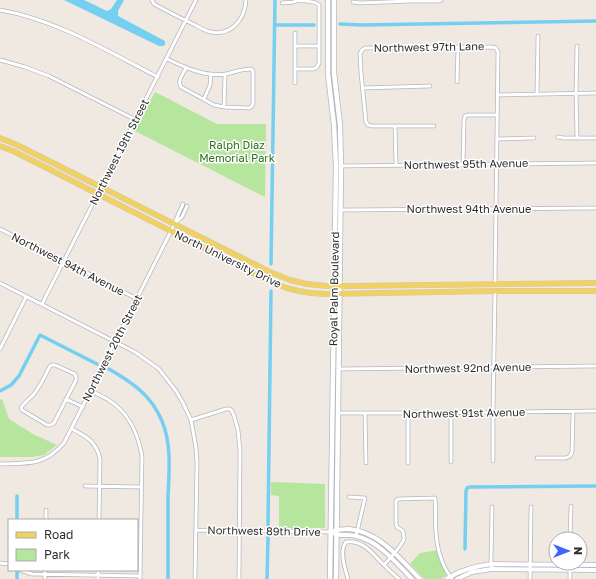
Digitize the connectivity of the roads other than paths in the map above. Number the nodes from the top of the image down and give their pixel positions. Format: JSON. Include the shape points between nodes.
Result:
{"nodes":[{"id":1,"x":152,"y":0,"type":"edge"},
{"id":2,"x":196,"y":0,"type":"edge"},
{"id":3,"x":246,"y":0,"type":"edge"},
{"id":4,"x":328,"y":0,"type":"edge"},
{"id":5,"x":334,"y":0,"type":"edge"},
{"id":6,"x":441,"y":0,"type":"edge"},
{"id":7,"x":379,"y":1,"type":"edge"},
{"id":8,"x":411,"y":1,"type":"edge"},
{"id":9,"x":354,"y":2,"type":"dead end"},
{"id":10,"x":282,"y":3,"type":"dead end"},
{"id":11,"x":0,"y":10,"type":"edge"},
{"id":12,"x":186,"y":21,"type":"junction"},
{"id":13,"x":295,"y":32,"type":"dead end"},
{"id":14,"x":538,"y":36,"type":"dead end"},
{"id":15,"x":295,"y":46,"type":"junction"},
{"id":16,"x":318,"y":46,"type":"junction"},
{"id":17,"x":577,"y":46,"type":"dead end"},
{"id":18,"x":458,"y":47,"type":"junction"},
{"id":19,"x":167,"y":59,"type":"junction"},
{"id":20,"x":0,"y":60,"type":"edge"},
{"id":21,"x":186,"y":68,"type":"junction"},
{"id":22,"x":295,"y":69,"type":"junction"},
{"id":23,"x":211,"y":74,"type":"junction"},
{"id":24,"x":225,"y":74,"type":"junction"},
{"id":25,"x":158,"y":77,"type":"junction"},
{"id":26,"x":457,"y":82,"type":"dead end"},
{"id":27,"x":295,"y":83,"type":"dead end"},
{"id":28,"x":430,"y":86,"type":"dead end"},
{"id":29,"x":363,"y":88,"type":"junction"},
{"id":30,"x":576,"y":93,"type":"junction"},
{"id":31,"x":596,"y":93,"type":"edge"},
{"id":32,"x":537,"y":94,"type":"junction"},
{"id":33,"x":498,"y":95,"type":"junction"},
{"id":34,"x":204,"y":99,"type":"junction"},
{"id":35,"x":224,"y":107,"type":"junction"},
{"id":36,"x":497,"y":115,"type":"junction"},
{"id":37,"x":136,"y":120,"type":"junction"},
{"id":38,"x":395,"y":126,"type":"junction"},
{"id":39,"x":434,"y":126,"type":"dead end"},
{"id":40,"x":558,"y":137,"type":"dead end"},
{"id":41,"x":0,"y":138,"type":"edge"},
{"id":42,"x":534,"y":138,"type":"dead end"},
{"id":43,"x":577,"y":138,"type":"junction"},
{"id":44,"x":596,"y":138,"type":"edge"},
{"id":45,"x":497,"y":139,"type":"junction"},
{"id":46,"x":8,"y":141,"type":"junction"},
{"id":47,"x":2,"y":146,"type":"edge"},
{"id":48,"x":26,"y":150,"type":"junction"},
{"id":49,"x":596,"y":163,"type":"edge"},
{"id":50,"x":496,"y":164,"type":"junction"},
{"id":51,"x":396,"y":165,"type":"junction"},
{"id":52,"x":463,"y":165,"type":"junction"},
{"id":53,"x":336,"y":166,"type":"junction"},
{"id":54,"x":341,"y":166,"type":"junction"},
{"id":55,"x":102,"y":188,"type":"junction"},
{"id":56,"x":99,"y":194,"type":"junction"},
{"id":57,"x":183,"y":204,"type":"dead end"},
{"id":58,"x":187,"y":206,"type":"dead end"},
{"id":59,"x":596,"y":208,"type":"edge"},
{"id":60,"x":496,"y":209,"type":"junction"},
{"id":61,"x":341,"y":210,"type":"junction"},
{"id":62,"x":334,"y":216,"type":"junction"},
{"id":63,"x":174,"y":224,"type":"junction"},
{"id":64,"x":341,"y":228,"type":"junction"},
{"id":65,"x":0,"y":229,"type":"edge"},
{"id":66,"x":171,"y":231,"type":"junction"},
{"id":67,"x":238,"y":256,"type":"junction"},
{"id":68,"x":220,"y":257,"type":"junction"},
{"id":69,"x":64,"y":261,"type":"junction"},
{"id":70,"x":596,"y":283,"type":"edge"},
{"id":71,"x":0,"y":284,"type":"edge"},
{"id":72,"x":495,"y":284,"type":"junction"},
{"id":73,"x":515,"y":284,"type":"junction"},
{"id":74,"x":334,"y":286,"type":"junction"},
{"id":75,"x":340,"y":286,"type":"junction"},
{"id":76,"x":495,"y":291,"type":"junction"},
{"id":77,"x":596,"y":291,"type":"edge"},
{"id":78,"x":478,"y":292,"type":"junction"},
{"id":79,"x":334,"y":294,"type":"junction"},
{"id":80,"x":340,"y":294,"type":"junction"},
{"id":81,"x":26,"y":297,"type":"junction"},
{"id":82,"x":137,"y":299,"type":"junction"},
{"id":83,"x":42,"y":304,"type":"junction"},
{"id":84,"x":115,"y":342,"type":"junction"},
{"id":85,"x":0,"y":349,"type":"edge"},
{"id":86,"x":596,"y":366,"type":"edge"},
{"id":87,"x":493,"y":368,"type":"junction"},
{"id":88,"x":339,"y":369,"type":"junction"},
{"id":89,"x":91,"y":391,"type":"junction"},
{"id":90,"x":66,"y":399,"type":"junction"},
{"id":91,"x":83,"y":407,"type":"junction"},
{"id":92,"x":596,"y":411,"type":"edge"},
{"id":93,"x":493,"y":412,"type":"junction"},
{"id":94,"x":573,"y":412,"type":"junction"},
{"id":95,"x":332,"y":413,"type":"junction"},
{"id":96,"x":338,"y":413,"type":"junction"},
{"id":97,"x":365,"y":413,"type":"junction"},
{"id":98,"x":408,"y":413,"type":"junction"},
{"id":99,"x":451,"y":413,"type":"junction"},
{"id":100,"x":191,"y":420,"type":"junction"},
{"id":101,"x":72,"y":429,"type":"junction"},
{"id":102,"x":537,"y":458,"type":"dead end"},
{"id":103,"x":493,"y":461,"type":"dead end"},
{"id":104,"x":451,"y":462,"type":"dead end"},
{"id":105,"x":366,"y":463,"type":"dead end"},
{"id":106,"x":408,"y":463,"type":"dead end"},
{"id":107,"x":0,"y":464,"type":"edge"},
{"id":108,"x":85,"y":486,"type":"dead end"},
{"id":109,"x":99,"y":486,"type":"junction"},
{"id":110,"x":141,"y":487,"type":"junction"},
{"id":111,"x":349,"y":497,"type":"dead end"},
{"id":112,"x":571,"y":506,"type":"dead end"},
{"id":113,"x":531,"y":507,"type":"dead end"},
{"id":114,"x":492,"y":508,"type":"dead end"},
{"id":115,"x":46,"y":510,"type":"dead end"},
{"id":116,"x":46,"y":519,"type":"edge"},
{"id":117,"x":99,"y":519,"type":"edge"},
{"id":118,"x":196,"y":530,"type":"junction"},
{"id":119,"x":358,"y":530,"type":"junction"},
{"id":120,"x":239,"y":531,"type":"junction"},
{"id":121,"x":570,"y":531,"type":"edge"},
{"id":122,"x":331,"y":532,"type":"junction"},
{"id":123,"x":337,"y":532,"type":"junction"},
{"id":124,"x":356,"y":536,"type":"junction"},
{"id":125,"x":394,"y":553,"type":"junction"},
{"id":126,"x":390,"y":557,"type":"junction"},
{"id":127,"x":492,"y":564,"type":"junction"},
{"id":128,"x":530,"y":564,"type":"junction"},
{"id":129,"x":548,"y":564,"type":"edge"},
{"id":130,"x":384,"y":566,"type":"junction"},
{"id":131,"x":492,"y":569,"type":"junction"},
{"id":132,"x":530,"y":569,"type":"junction"},
{"id":133,"x":548,"y":569,"type":"edge"},
{"id":134,"x":23,"y":571,"type":"edge"},
{"id":135,"x":45,"y":574,"type":"junction"},
{"id":136,"x":98,"y":577,"type":"edge"},
{"id":137,"x":140,"y":577,"type":"edge"},
{"id":138,"x":450,"y":578,"type":"edge"},
{"id":139,"x":45,"y":579,"type":"edge"},
{"id":140,"x":195,"y":579,"type":"edge"},
{"id":141,"x":239,"y":579,"type":"edge"},
{"id":142,"x":330,"y":579,"type":"edge"},
{"id":143,"x":336,"y":579,"type":"edge"},
{"id":144,"x":348,"y":579,"type":"edge"},
{"id":145,"x":399,"y":579,"type":"edge"},
{"id":146,"x":412,"y":579,"type":"edge"},
{"id":147,"x":420,"y":579,"type":"edge"},
{"id":148,"x":457,"y":579,"type":"edge"},
{"id":149,"x":530,"y":579,"type":"edge"}],
"edges":[{"from":1,"to":12,"type":"street","via":[[154,4]]},
{"from":2,"to":12,"type":"street","name":"Northwest 19th Street"},
{"from":3,"to":12,"type":"street","via":[[242,17],[231,29],[207,31]]},
{"from":4,"to":53,"type":"main road","name":"Royal Palm Boulevard","via":[[328,74]]},
{"from":5,"to":54,"type":"main road","name":"Royal Palm Boulevard","via":[[334,73],[340,124]]},
{"from":6,"to":8,"type":"street"},
{"from":7,"to":8,"type":"street"},
{"from":7,"to":9,"type":"street"},
{"from":10,"to":16,"type":"street","via":[[297,0],[316,2],[319,6]]},
{"from":11,"to":25,"type":"street","via":[[63,30]]},
{"from":12,"to":19,"type":"street","name":"Northwest 19th Street"},
{"from":13,"to":15,"type":"street"},
{"from":14,"to":32,"type":"street"},
{"from":15,"to":16,"type":"street"},
{"from":15,"to":22,"type":"street"},
{"from":16,"to":22,"type":"street","via":[[317,67]]},
{"from":17,"to":30,"type":"street"},
{"from":18,"to":26,"type":"street"},
{"from":18,"to":29,"type":"street","name":"Northwest 97th Lane","via":[[365,48],[360,54]]},
{"from":18,"to":33,"type":"street","name":"Northwest 97th Lane","via":[[496,48]]},
{"from":19,"to":21,"type":"street"},
{"from":19,"to":25,"type":"street","name":"Northwest 19th Street"},
{"from":20,"to":37,"type":"street","via":[[49,76]]},
{"from":21,"to":23,"type":"street"},
{"from":21,"to":34,"type":"street","via":[[179,81],[181,88]]},
{"from":22,"to":27,"type":"street"},
{"from":23,"to":24,"type":"street"},
{"from":23,"to":34,"type":"street","via":[[210,85]]},
{"from":24,"to":35,"type":"street"},
{"from":24,"to":35,"type":"street","via":[[251,69],[253,104],[249,108]]},
{"from":25,"to":37,"type":"street","name":"Northwest 19th Street"},
{"from":28,"to":29,"type":"street"},
{"from":29,"to":38,"type":"street","via":[[368,126]]},
{"from":30,"to":31,"type":"street"},
{"from":30,"to":32,"type":"street"},
{"from":30,"to":43,"type":"street"},
{"from":32,"to":33,"type":"street"},
{"from":33,"to":36,"type":"street"},
{"from":34,"to":35,"type":"street"},
{"from":36,"to":45,"type":"street"},
{"from":36,"to":52,"type":"street","via":[[465,116]]},
{"from":37,"to":55,"type":"street","name":"Northwest 19th Street"},
{"from":38,"to":39,"type":"street"},
{"from":38,"to":51,"type":"street"},
{"from":40,"to":43,"type":"street"},
{"from":41,"to":46,"type":"main road","name":"North University Drive"},
{"from":42,"to":45,"type":"street"},
{"from":43,"to":44,"type":"street"},
{"from":45,"to":50,"type":"street"},
{"from":46,"to":47,"type":"main road"},
{"from":46,"to":48,"type":"main road","name":"North University Drive"},
{"from":47,"to":48,"type":"main road"},
{"from":47,"to":56,"type":"main road","name":"North University Drive"},
{"from":48,"to":55,"type":"main road","name":"North University Drive"},
{"from":49,"to":50,"type":"street","name":"Northwest 95th Avenue"},
{"from":50,"to":52,"type":"street","name":"Northwest 95th Avenue"},
{"from":50,"to":60,"type":"street"},
{"from":51,"to":52,"type":"street","name":"Northwest 95th Avenue"},
{"from":51,"to":54,"type":"street","name":"Northwest 95th Avenue"},
{"from":53,"to":54,"type":"street","name":"Northwest 95th Avenue"},
{"from":53,"to":62,"type":"main road","name":"Royal Palm Boulevard"},
{"from":54,"to":61,"type":"main road","name":"Royal Palm Boulevard"},
{"from":55,"to":56,"type":"street","name":"Northwest 19th Street"},
{"from":55,"to":63,"type":"main road","name":"North University Drive"},
{"from":56,"to":66,"type":"main road","name":"North University Drive"},
{"from":56,"to":69,"type":"street","name":"Northwest 19th Street"},
{"from":57,"to":63,"type":"street","name":"Northwest 20th Street"},
{"from":58,"to":63,"type":"street","name":"Northwest 20th Street","via":[[182,217]]},
{"from":59,"to":60,"type":"street","name":"Northwest 94th Avenue"},
{"from":60,"to":61,"type":"street","name":"Northwest 94th Avenue"},
{"from":60,"to":72,"type":"street"},
{"from":61,"to":64,"type":"main road","name":"Royal Palm Boulevard"},
{"from":62,"to":64,"type":"main road"},
{"from":62,"to":74,"type":"main road","name":"Royal Palm Boulevard"},
{"from":63,"to":66,"type":"street","name":"Northwest 20th Street"},
{"from":63,"to":67,"type":"main road","name":"North University Drive"},
{"from":64,"to":75,"type":"main road","name":"Royal Palm Boulevard"},
{"from":65,"to":69,"type":"street","name":"Northwest 94th Avenue"},
{"from":66,"to":68,"type":"main road","name":"North University Drive"},
{"from":66,"to":82,"type":"street","name":"Northwest 20th Street"},
{"from":67,"to":68,"type":"main road","via":[[226,254]]},
{"from":67,"to":74,"type":"main road","name":"North University Drive","via":[[290,280]]},
{"from":68,"to":79,"type":"main road","name":"North University Drive","via":[[290,289],[306,293]]},
{"from":69,"to":82,"type":"street","name":"Northwest 94th Avenue"},
{"from":69,"to":83,"type":"street","name":"Northwest 19th Street"},
{"from":70,"to":73,"type":"main road","name":"North University Drive"},
{"from":71,"to":81,"type":"street"},
{"from":72,"to":73,"type":"main road","name":"North University Drive"},
{"from":72,"to":75,"type":"main road","name":"North University Drive"},
{"from":72,"to":78,"type":"main road","via":[[492,288]]},
{"from":73,"to":76,"type":"main road","via":[[497,288]]},
{"from":74,"to":75,"type":"main road","name":"North University Drive"},
{"from":74,"to":79,"type":"main road","name":"Royal Palm Boulevard"},
{"from":75,"to":80,"type":"main road","name":"Royal Palm Boulevard"},
{"from":76,"to":77,"type":"main road","name":"North University Drive"},
{"from":76,"to":78,"type":"main road","name":"North University Drive"},
{"from":76,"to":87,"type":"street"},
{"from":78,"to":80,"type":"main road","name":"North University Drive"},
{"from":79,"to":80,"type":"main road","name":"North University Drive"},
{"from":79,"to":95,"type":"main road","name":"Royal Palm Boulevard"},
{"from":80,"to":88,"type":"main road","name":"Royal Palm Boulevard"},
{"from":81,"to":83,"type":"street"},
{"from":81,"to":85,"type":"street"},
{"from":82,"to":84,"type":"street","name":"Northwest 20th Street"},
{"from":83,"to":84,"type":"street"},
{"from":84,"to":89,"type":"street","name":"Northwest 20th Street"},
{"from":84,"to":100,"type":"street","via":[[135,352],[158,370],[176,391]]},
{"from":86,"to":87,"type":"street","name":"Northwest 92nd Avenue"},
{"from":87,"to":88,"type":"street","name":"Northwest 92nd Avenue"},
{"from":87,"to":93,"type":"street"},
{"from":88,"to":96,"type":"main road","name":"Royal Palm Boulevard"},
{"from":89,"to":91,"type":"street","name":"Northwest 20th Street"},
{"from":89,"to":110,"type":"street","via":[[119,408],[132,424],[142,456]]},
{"from":90,"to":90,"type":"street","via":[[76,380],[75,374],[52,365],[42,383],[21,408],[51,425]]},
{"from":90,"to":91,"type":"street"},
{"from":91,"to":101,"type":"street","name":"Northwest 20th Street"},
{"from":92,"to":94,"type":"street","name":"Northwest 91st Avenue"},
{"from":93,"to":94,"type":"street","name":"Northwest 91st Avenue"},
{"from":93,"to":99,"type":"street","name":"Northwest 91st Avenue"},
{"from":93,"to":103,"type":"street"},
{"from":94,"to":102,"type":"street","via":[[570,456]]},
{"from":95,"to":96,"type":"street","name":"Northwest 91st Avenue"},
{"from":95,"to":122,"type":"main road","name":"Royal Palm Boulevard"},
{"from":96,"to":97,"type":"street","name":"Northwest 91st Avenue"},
{"from":96,"to":123,"type":"main road","name":"Royal Palm Boulevard"},
{"from":97,"to":98,"type":"street","name":"Northwest 91st Avenue"},
{"from":97,"to":105,"type":"street"},
{"from":98,"to":99,"type":"street","name":"Northwest 91st Avenue"},
{"from":98,"to":106,"type":"street"},
{"from":99,"to":104,"type":"street"},
{"from":100,"to":118,"type":"street","via":[[197,462]]},
{"from":100,"to":120,"type":"street","via":[[226,409],[232,411],[238,430],[240,451]]},
{"from":101,"to":107,"type":"street","name":"Northwest 20th Street","via":[[57,451],[39,462]]},
{"from":101,"to":109,"type":"street","via":[[88,438],[98,451]]},
{"from":108,"to":109,"type":"street"},
{"from":109,"to":110,"type":"street"},
{"from":109,"to":117,"type":"street"},
{"from":110,"to":137,"type":"street"},
{"from":111,"to":119,"type":"street","via":[[365,498]]},
{"from":112,"to":121,"type":"street"},
{"from":113,"to":128,"type":"street"},
{"from":114,"to":127,"type":"street"},
{"from":115,"to":116,"type":"street"},
{"from":118,"to":120,"type":"street","name":"Northwest 89th Drive"},
{"from":118,"to":140,"type":"street"},
{"from":119,"to":123,"type":"street","name":"Northwest 89th Drive"},
{"from":119,"to":124,"type":"street"},
{"from":119,"to":125,"type":"street","name":"Northwest 89th Drive","via":[[381,541]]},
{"from":120,"to":122,"type":"street","name":"Northwest 89th Drive"},
{"from":120,"to":141,"type":"street"},
{"from":122,"to":123,"type":"street","name":"Northwest 89th Drive"},
{"from":122,"to":142,"type":"main road","name":"Royal Palm Boulevard"},
{"from":123,"to":124,"type":"street","name":"Northwest 89th Drive"},
{"from":123,"to":143,"type":"main road","name":"Royal Palm Boulevard"},
{"from":124,"to":126,"type":"street","name":"Northwest 89th Drive","via":[[368,540]]},
{"from":125,"to":126,"type":"street"},
{"from":125,"to":138,"type":"street","via":[[404,539],[403,531],[396,524],[398,499],[436,498],[436,532],[443,564]]},
{"from":125,"to":147,"type":"street","name":"Northwest 89th Drive"},
{"from":126,"to":130,"type":"street"},
{"from":126,"to":146,"type":"street","name":"Northwest 89th Drive"},
{"from":127,"to":128,"type":"street"},
{"from":127,"to":131,"type":"street"},
{"from":127,"to":138,"type":"street","via":[[463,570]]},
{"from":128,"to":129,"type":"street"},
{"from":128,"to":132,"type":"street"},
{"from":130,"to":144,"type":"street","via":[[369,549],[346,542],[343,546],[343,561]]},
{"from":130,"to":145,"type":"street"},
{"from":131,"to":132,"type":"street"},
{"from":131,"to":148,"type":"street","via":[[472,572]]},
{"from":132,"to":133,"type":"street"},
{"from":132,"to":149,"type":"street"},
{"from":134,"to":135,"type":"street"},
{"from":135,"to":136,"type":"street"},
{"from":135,"to":139,"type":"street"},
{"from":136,"to":137,"type":"street"}]}
